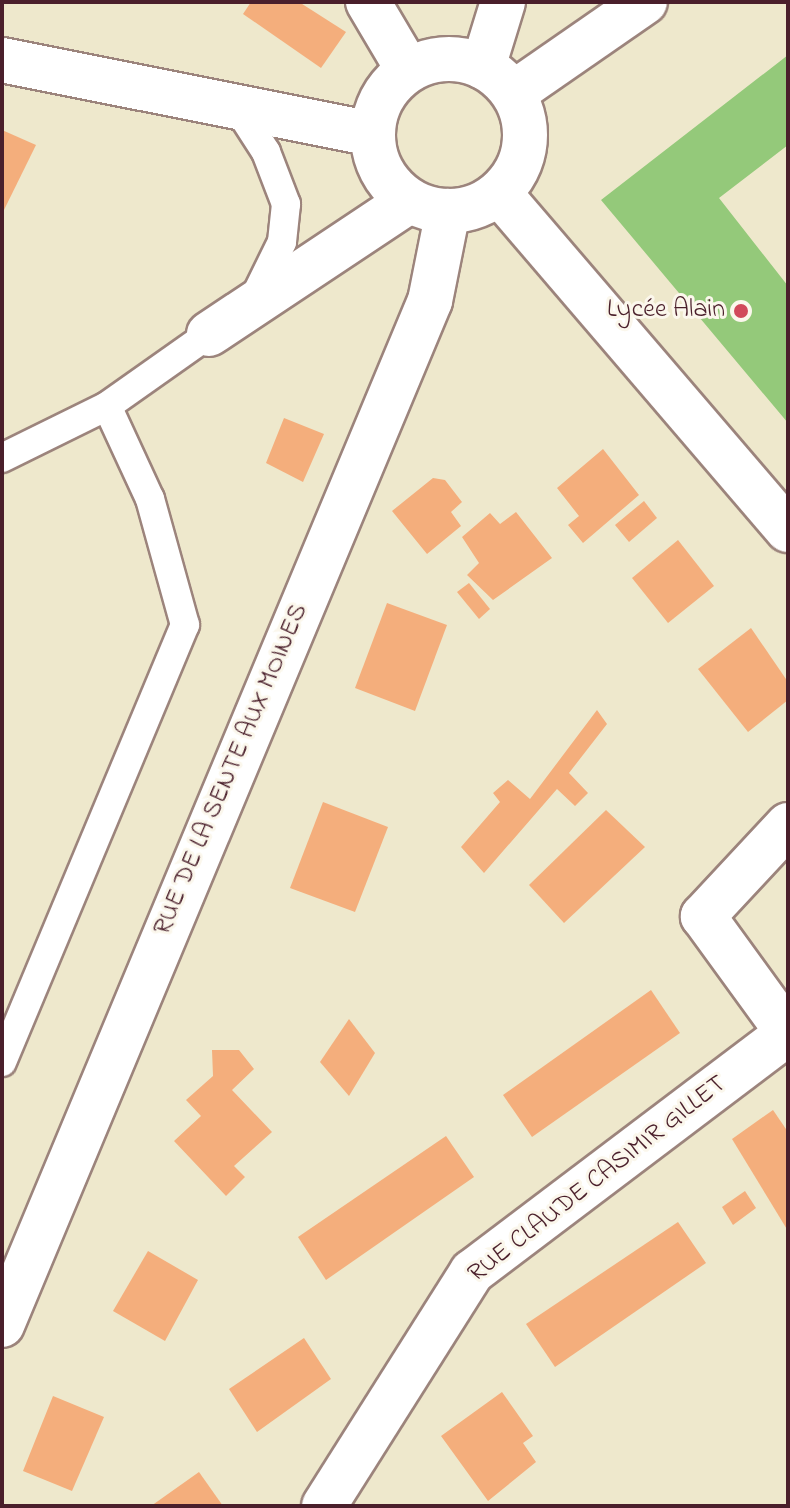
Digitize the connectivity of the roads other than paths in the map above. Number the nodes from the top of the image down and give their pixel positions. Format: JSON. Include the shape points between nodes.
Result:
{"nodes":[{"id":1,"x":368,"y":2,"type":"edge"},
{"id":2,"x":503,"y":2,"type":"edge"},
{"id":3,"x":645,"y":2,"type":"edge"},
{"id":4,"x":2,"y":60,"type":"edge"},
{"id":5,"x":407,"y":68,"type":"junction"},
{"id":6,"x":499,"y":79,"type":"junction"},
{"id":7,"x":235,"y":104,"type":"junction"},
{"id":8,"x":371,"y":134,"type":"junction"},
{"id":9,"x":499,"y":193,"type":"junction"},
{"id":10,"x":429,"y":206,"type":"junction"},
{"id":11,"x":253,"y":303,"type":"junction"},
{"id":12,"x":209,"y":334,"type":"joint"},
{"id":13,"x":107,"y":406,"type":"junction"},
{"id":14,"x":2,"y":458,"type":"edge"},
{"id":15,"x":788,"y":530,"type":"edge"},
{"id":16,"x":788,"y":825,"type":"edge"},
{"id":17,"x":788,"y":1033,"type":"edge"},
{"id":18,"x":2,"y":1062,"type":"edge"},
{"id":19,"x":2,"y":1325,"type":"edge"},
{"id":20,"x":324,"y":1506,"type":"edge"}],
"edges":[{"from":1,"to":5,"type":"street"},
{"from":2,"to":6,"type":"street"},
{"from":3,"to":6,"type":"street"},
{"from":4,"to":7,"type":"street"},
{"from":5,"to":6,"type":"street","via":[[447,60]]},
{"from":5,"to":8,"type":"street","via":[[378,98]]},
{"from":6,"to":9,"type":"street","via":[[526,128],[523,163]]},
{"from":7,"to":8,"type":"street"},
{"from":7,"to":11,"type":"lane","via":[[266,152],[286,204],[282,242]]},
{"from":8,"to":10,"type":"street","via":[[380,172]]},
{"from":9,"to":10,"type":"street","via":[[476,209]]},
{"from":9,"to":15,"type":"street"},
{"from":10,"to":11,"type":"street"},
{"from":10,"to":19,"type":"street","name":"RUE DE LA SENTE AUX MOINES","via":[[430,301]]},
{"from":11,"to":12,"type":"street"},
{"from":12,"to":13,"type":"lane"},
{"from":13,"to":14,"type":"lane"},
{"from":13,"to":18,"type":"lane","via":[[150,499],[185,625]]},
{"from":16,"to":17,"type":"street","name":"RUE CLAUDE CASIMIR GILLET","via":[[703,916]]},
{"from":17,"to":20,"type":"street","name":"RUE CLAUDE CASIMIR GILLET","via":[[472,1272]]}]}
